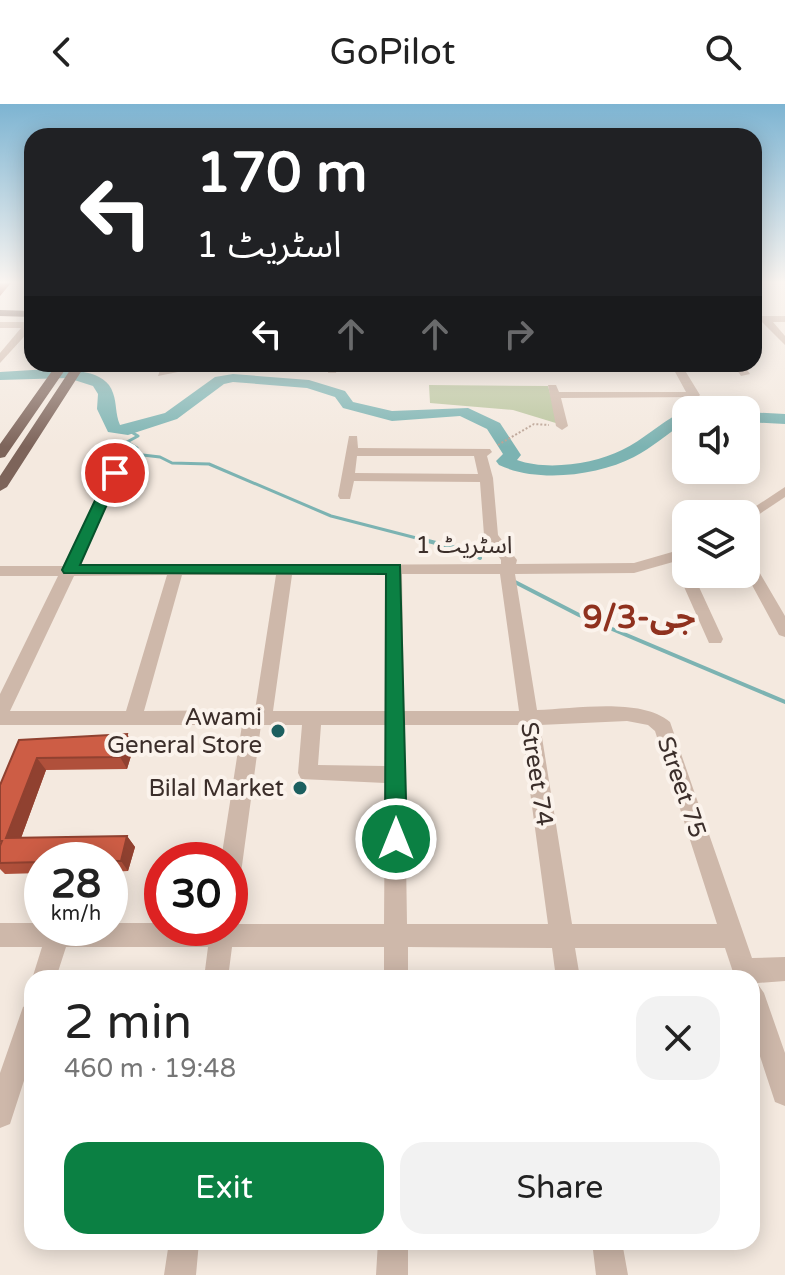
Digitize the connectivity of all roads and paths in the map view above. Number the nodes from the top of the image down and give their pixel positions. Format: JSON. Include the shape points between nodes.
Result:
{"nodes":[{"id":1,"x":18,"y":338,"type":"edge"},
{"id":2,"x":0,"y":360,"type":"edge"},
{"id":3,"x":58,"y":372,"type":"edge"},
{"id":4,"x":75,"y":372,"type":"edge"},
{"id":5,"x":548,"y":372,"type":"edge"},
{"id":6,"x":615,"y":372,"type":"edge"},
{"id":7,"x":681,"y":372,"type":"edge"},
{"id":8,"x":624,"y":394,"type":"junction"},
{"id":9,"x":555,"y":395,"type":"junction"},
{"id":10,"x":534,"y":424,"type":"dead end"},
{"id":11,"x":562,"y":426,"type":"dead end"},
{"id":12,"x":486,"y":452,"type":"junction"},
{"id":13,"x":0,"y":454,"type":"edge"},
{"id":14,"x":6,"y":469,"type":"edge"},
{"id":15,"x":115,"y":473,"type":"dead end"},
{"id":16,"x":350,"y":477,"type":"junction"},
{"id":17,"x":486,"y":478,"type":"junction"},
{"id":18,"x":0,"y":487,"type":"edge"},
{"id":19,"x":345,"y":496,"type":"dead end"},
{"id":20,"x":783,"y":498,"type":"edge"},
{"id":21,"x":760,"y":511,"type":"edge"},
{"id":22,"x":672,"y":558,"type":"edge"},
{"id":23,"x":285,"y":569,"type":"junction"},
{"id":24,"x":394,"y":569,"type":"junction"},
{"id":25,"x":507,"y":569,"type":"junction"},
{"id":26,"x":70,"y":570,"type":"junction"},
{"id":27,"x":176,"y":570,"type":"junction"},
{"id":28,"x":0,"y":571,"type":"edge"},
{"id":29,"x":760,"y":581,"type":"edge"},
{"id":30,"x":695,"y":588,"type":"edge"},
{"id":31,"x":778,"y":607,"type":"edge"},
{"id":32,"x":785,"y":631,"type":"edge"},
{"id":33,"x":715,"y":639,"type":"dead end"},
{"id":34,"x":0,"y":716,"type":"edge"},
{"id":35,"x":133,"y":717,"type":"junction"},
{"id":36,"x":258,"y":717,"type":"junction"},
{"id":37,"x":312,"y":718,"type":"junction"},
{"id":38,"x":397,"y":718,"type":"junction"},
{"id":39,"x":528,"y":718,"type":"junction"},
{"id":40,"x":396,"y":775,"type":"junction"},
{"id":41,"x":236,"y":842,"type":"edge"},
{"id":42,"x":248,"y":931,"type":"edge"},
{"id":43,"x":562,"y":933,"type":"junction"},
{"id":44,"x":396,"y":934,"type":"junction"},
{"id":45,"x":0,"y":935,"type":"edge"},
{"id":46,"x":24,"y":935,"type":"edge"},
{"id":47,"x":731,"y":936,"type":"junction"},
{"id":48,"x":54,"y":946,"type":"edge"},
{"id":49,"x":219,"y":946,"type":"edge"},
{"id":50,"x":785,"y":969,"type":"edge"},
{"id":51,"x":47,"y":970,"type":"edge"},
{"id":52,"x":217,"y":970,"type":"edge"},
{"id":53,"x":396,"y":970,"type":"edge"},
{"id":54,"x":567,"y":970,"type":"edge"},
{"id":55,"x":744,"y":970,"type":"edge"},
{"id":56,"x":760,"y":977,"type":"edge"},
{"id":57,"x":760,"y":1017,"type":"edge"},
{"id":58,"x":24,"y":1040,"type":"edge"},
{"id":59,"x":785,"y":1092,"type":"edge"},
{"id":60,"x":0,"y":1114,"type":"edge"},
{"id":61,"x":183,"y":1250,"type":"edge"},
{"id":62,"x":393,"y":1250,"type":"edge"},
{"id":63,"x":608,"y":1250,"type":"edge"},
{"id":64,"x":180,"y":1275,"type":"edge"},
{"id":65,"x":392,"y":1275,"type":"edge"},
{"id":66,"x":612,"y":1275,"type":"edge"}],
"edges":[{"from":1,"to":2,"type":"street"},
{"from":3,"to":13,"type":"main road"},
{"from":4,"to":14,"type":"main road"},
{"from":5,"to":9,"type":"street"},
{"from":6,"to":8,"type":"street"},
{"from":7,"to":8,"type":"street","via":[[691,395]]},
{"from":8,"to":9,"type":"street"},
{"from":9,"to":11,"type":"street"},
{"from":10,"to":12,"type":"path"},
{"from":12,"to":16,"type":"street","via":[[352,445]]},
{"from":12,"to":17,"type":"street","name":"Street 74","via":[[480,454]]},
{"from":14,"to":18,"type":"main road"},
{"from":15,"to":26,"type":"street"},
{"from":16,"to":17,"type":"street"},
{"from":16,"to":19,"type":"street"},
{"from":17,"to":25,"type":"street","name":"Street 74","via":[[491,535],[509,560]]},
{"from":20,"to":21,"type":"street"},
{"from":22,"to":25,"type":"street","name":"اسٹریٹ 1","via":[[634,568]]},
{"from":23,"to":24,"type":"street","name":"اسٹریٹ 1"},
{"from":23,"to":27,"type":"street","name":"اسٹریٹ 1"},
{"from":23,"to":36,"type":"street"},
{"from":24,"to":25,"type":"street","name":"اسٹریٹ 1"},
{"from":24,"to":38,"type":"street"},
{"from":25,"to":39,"type":"street","name":"Street 74"},
{"from":26,"to":27,"type":"street","name":"اسٹریٹ 1"},
{"from":26,"to":28,"type":"street","name":"اسٹریٹ 1"},
{"from":26,"to":34,"type":"street"},
{"from":27,"to":35,"type":"street"},
{"from":29,"to":31,"type":"street"},
{"from":30,"to":33,"type":"street"},
{"from":31,"to":32,"type":"street"},
{"from":34,"to":35,"type":"street","name":"Street 75"},
{"from":35,"to":36,"type":"street","name":"Street 75"},
{"from":36,"to":37,"type":"street","name":"Street 75"},
{"from":36,"to":41,"type":"street"},
{"from":37,"to":38,"type":"street","name":"Street 75"},
{"from":37,"to":40,"type":"street","via":[[308,773]]},
{"from":38,"to":39,"type":"street","name":"Street 75"},
{"from":38,"to":40,"type":"street"},
{"from":39,"to":43,"type":"street","name":"Street 74"},
{"from":39,"to":47,"type":"street","name":"Street 75","via":[[644,715],[663,727]]},
{"from":40,"to":44,"type":"street"},
{"from":42,"to":44,"type":"street"},
{"from":43,"to":44,"type":"street"},
{"from":43,"to":47,"type":"street"},
{"from":43,"to":54,"type":"street","name":"Street 74"},
{"from":44,"to":53,"type":"street"},
{"from":45,"to":46,"type":"street"},
{"from":47,"to":55,"type":"street","name":"Street 75"},
{"from":48,"to":51,"type":"street"},
{"from":49,"to":52,"type":"street"},
{"from":50,"to":56,"type":"street"},
{"from":57,"to":59,"type":"street","name":"Street 75"},
{"from":58,"to":60,"type":"street"},
{"from":61,"to":64,"type":"street"},
{"from":62,"to":65,"type":"street"},
{"from":63,"to":66,"type":"street"}]}
